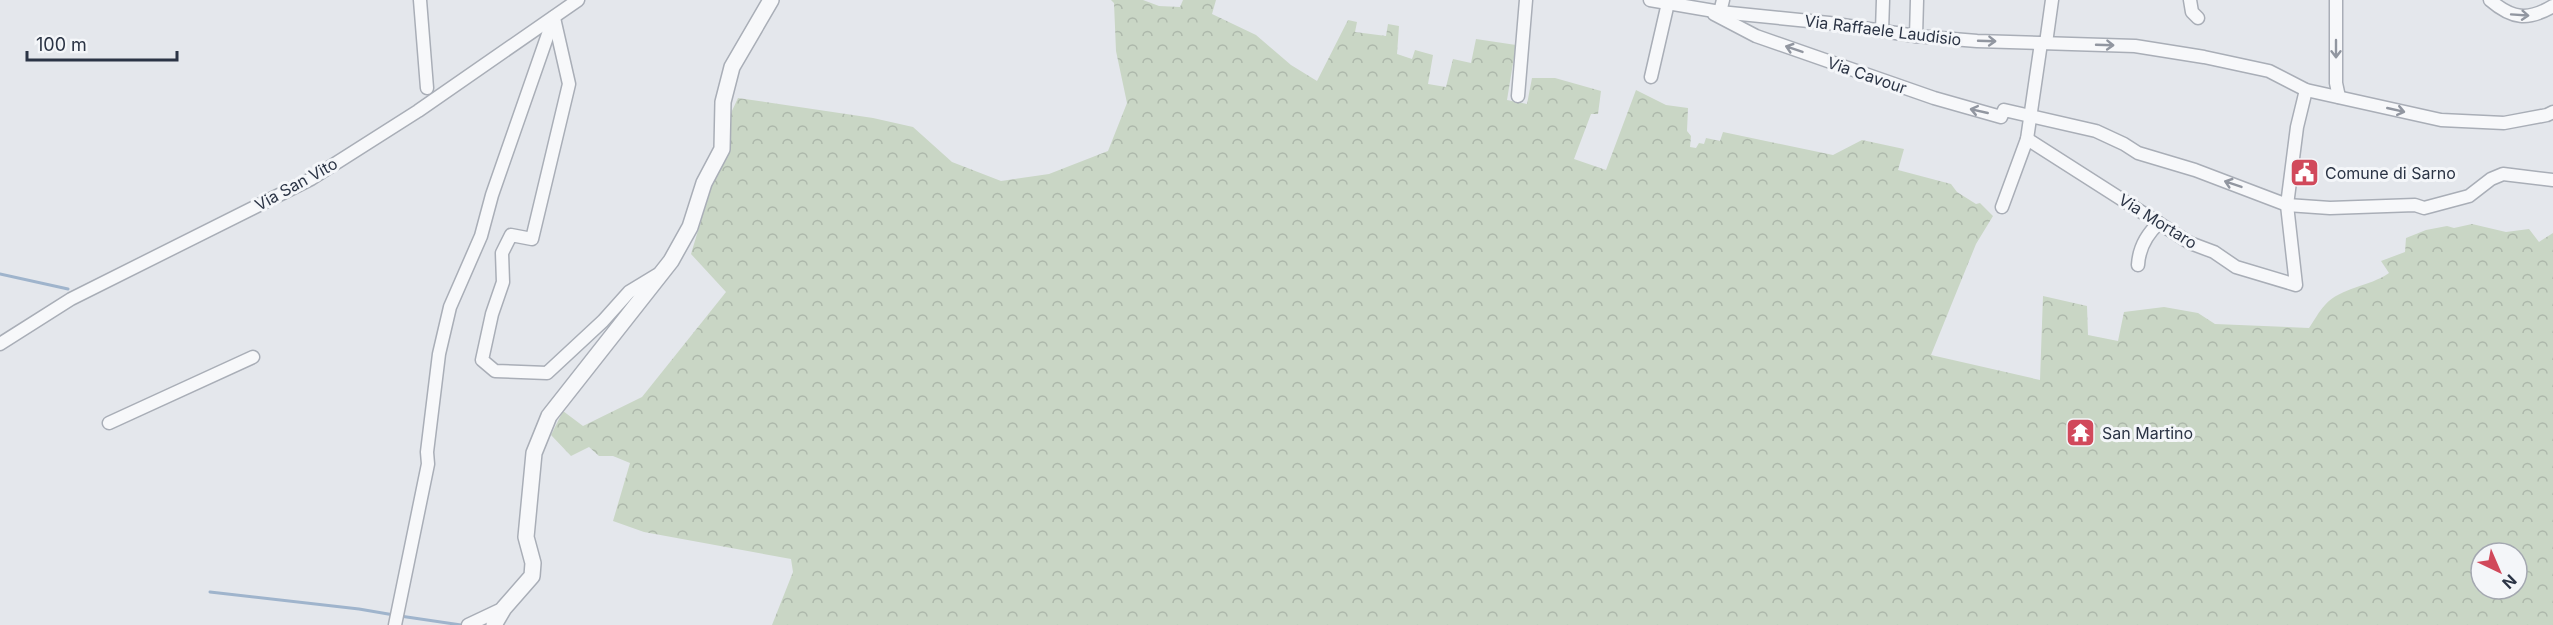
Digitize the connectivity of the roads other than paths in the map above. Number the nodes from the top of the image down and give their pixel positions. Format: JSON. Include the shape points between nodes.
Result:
{"nodes":[{"id":1,"x":420,"y":0,"type":"edge"},
{"id":2,"x":578,"y":0,"type":"edge"},
{"id":3,"x":771,"y":0,"type":"edge"},
{"id":4,"x":1526,"y":0,"type":"edge"},
{"id":5,"x":1650,"y":0,"type":"edge"},
{"id":6,"x":1883,"y":0,"type":"edge"},
{"id":7,"x":1917,"y":0,"type":"edge"},
{"id":8,"x":2052,"y":0,"type":"edge"},
{"id":9,"x":2190,"y":0,"type":"edge"},
{"id":10,"x":2336,"y":0,"type":"edge"},
{"id":11,"x":2490,"y":0,"type":"edge"},
{"id":12,"x":1668,"y":3,"type":"junction"},
{"id":13,"x":1722,"y":6,"type":"edge"},
{"id":14,"x":2553,"y":6,"type":"edge"},
{"id":15,"x":1705,"y":9,"type":"junction"},
{"id":16,"x":554,"y":17,"type":"junction"},
{"id":17,"x":2198,"y":18,"type":"dead end"},
{"id":18,"x":1882,"y":31,"type":"junction"},
{"id":19,"x":1916,"y":36,"type":"junction"},
{"id":20,"x":2044,"y":43,"type":"junction"},
{"id":21,"x":1651,"y":77,"type":"dead end"},
{"id":22,"x":427,"y":88,"type":"dead end"},
{"id":23,"x":2306,"y":90,"type":"junction"},
{"id":24,"x":1518,"y":96,"type":"dead end"},
{"id":25,"x":2339,"y":97,"type":"junction"},
{"id":26,"x":2553,"y":112,"type":"edge"},
{"id":27,"x":2032,"y":117,"type":"junction"},
{"id":28,"x":2027,"y":139,"type":"junction"},
{"id":29,"x":2553,"y":180,"type":"edge"},
{"id":30,"x":2288,"y":205,"type":"junction"},
{"id":31,"x":2002,"y":207,"type":"dead end"},
{"id":32,"x":2159,"y":223,"type":"junction"},
{"id":33,"x":2138,"y":265,"type":"dead end"},
{"id":34,"x":663,"y":271,"type":"junction"},
{"id":35,"x":0,"y":344,"type":"edge"},
{"id":36,"x":253,"y":357,"type":"dead end"},
{"id":37,"x":109,"y":423,"type":"dead end"},
{"id":38,"x":504,"y":608,"type":"junction"},
{"id":39,"x":397,"y":619,"type":"edge"},
{"id":40,"x":470,"y":624,"type":"edge"},
{"id":41,"x":494,"y":625,"type":"edge"}],
"edges":[{"from":1,"to":22,"type":"street"},
{"from":2,"to":16,"type":"street","name":"Via San Vito"},
{"from":3,"to":34,"type":"street","via":[[732,67],[723,102],[722,149],[704,183],[690,227]]},
{"from":4,"to":24,"type":"street"},
{"from":5,"to":12,"type":"street","name":"Via Raffaele Laudisio"},
{"from":6,"to":18,"type":"street"},
{"from":7,"to":19,"type":"street"},
{"from":8,"to":20,"type":"street"},
{"from":9,"to":17,"type":"street","via":[[2192,12]]},
{"from":10,"to":25,"type":"street","one_way":true},
{"from":11,"to":14,"type":"street","one_way":true,"via":[[2502,10],[2525,17]]},
{"from":12,"to":15,"type":"street","name":"Via Raffaele Laudisio"},
{"from":12,"to":21,"type":"street"},
{"from":13,"to":15,"type":"street","name":"Via Raffaele Laudisio"},
{"from":13,"to":18,"type":"street","name":"Via Raffaele Laudisio"},
{"from":27,"to":15,"type":"street","name":"Via Cavour","one_way":true,"via":[[2004,110],[2001,117],[1934,99],[1756,36]]},
{"from":16,"to":34,"type":"street","via":[[569,84],[532,239],[511,235],[502,253],[503,282],[482,360],[495,371],[547,373],[629,292]]},
{"from":16,"to":35,"type":"street","name":"Via San Vito","via":[[311,179],[71,299]]},
{"from":16,"to":39,"type":"street","via":[[481,236],[450,307],[439,354],[428,464]]},
{"from":18,"to":19,"type":"street","name":"Via Raffaele Laudisio"},
{"from":19,"to":20,"type":"street","name":"Via Raffaele Laudisio","one_way":true},
{"from":20,"to":23,"type":"street","name":"Via Raffaele Laudisio","one_way":true,"via":[[2135,46],[2204,57],[2269,71]]},
{"from":20,"to":27,"type":"street"},
{"from":23,"to":25,"type":"street","name":"Via Raffaele Laudisio"},
{"from":23,"to":30,"type":"street","via":[[2297,127]]},
{"from":25,"to":26,"type":"street","name":"Via Raffaele Laudisio","one_way":true,"via":[[2441,120],[2504,123]]},
{"from":27,"to":28,"type":"street"},
{"from":30,"to":27,"type":"street","one_way":true,"via":[[2138,153],[2096,131]]},
{"from":28,"to":31,"type":"street"},
{"from":28,"to":32,"type":"street","name":"Via Mortaro"},
{"from":29,"to":30,"type":"street","via":[[2503,174],[2469,196],[2424,208]]},
{"from":30,"to":32,"type":"street","name":"Via Mortaro","via":[[2296,285],[2236,267]]},
{"from":32,"to":33,"type":"street","via":[[2148,233]]},
{"from":34,"to":38,"type":"street","via":[[549,416],[534,453],[526,537],[531,576]]},
{"from":36,"to":37,"type":"street"},
{"from":38,"to":40,"type":"street"},
{"from":38,"to":41,"type":"street"}]}
